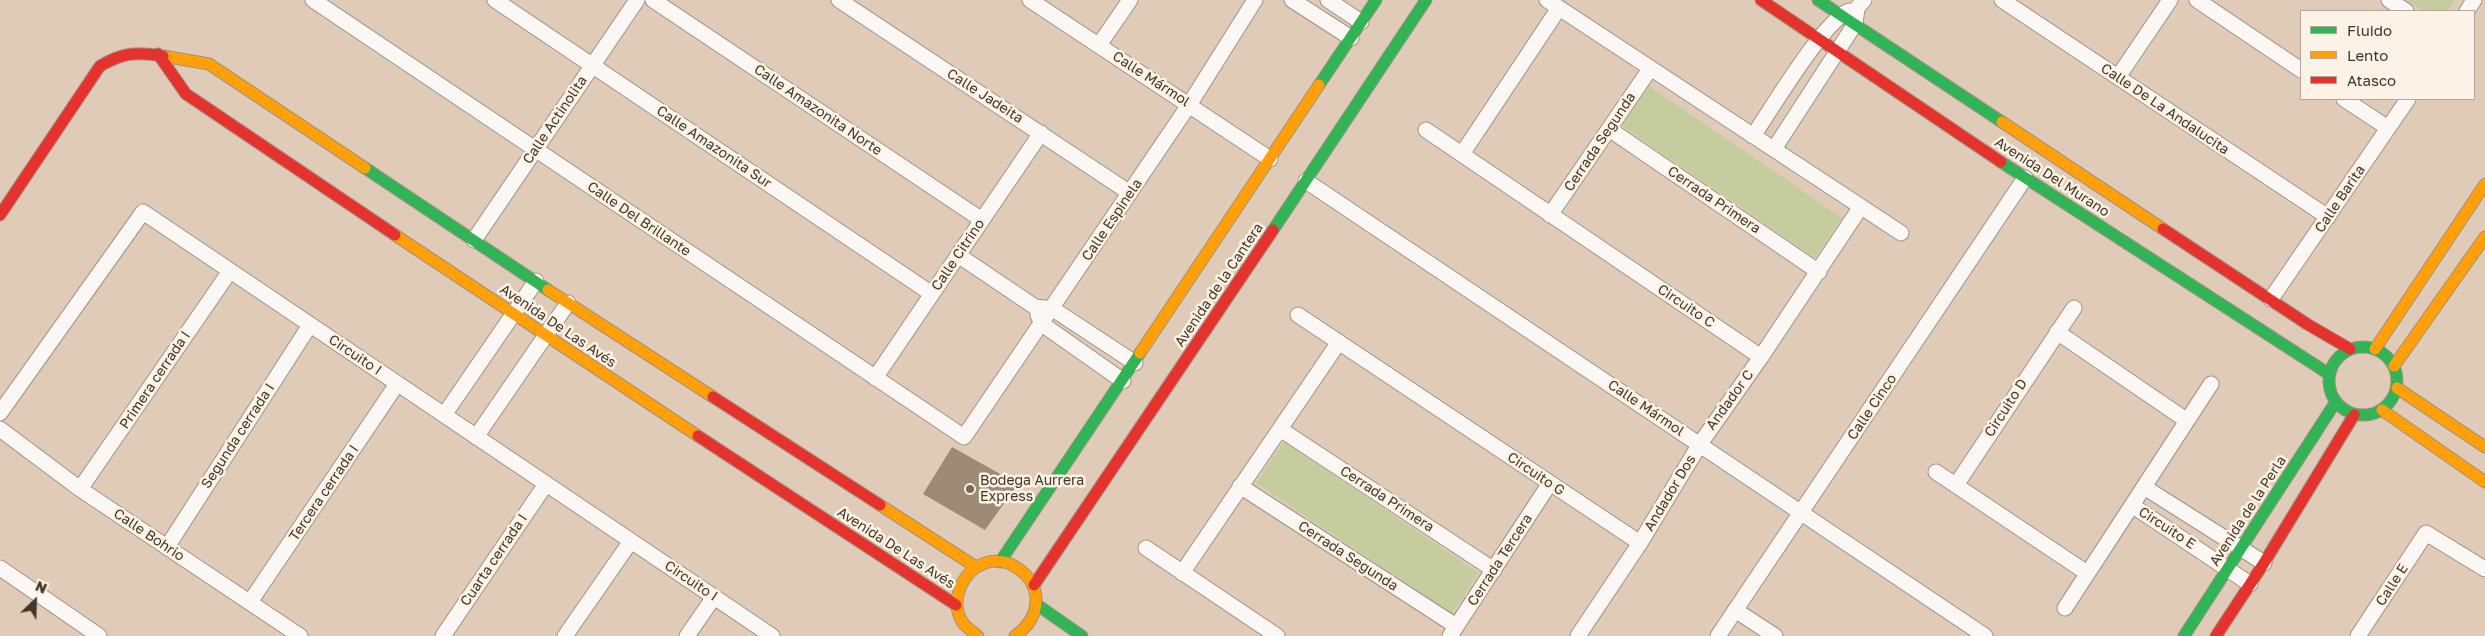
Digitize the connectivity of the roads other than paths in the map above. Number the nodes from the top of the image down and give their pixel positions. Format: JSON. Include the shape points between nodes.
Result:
{"nodes":[{"id":1,"x":313,"y":0,"type":"edge"},
{"id":2,"x":495,"y":0,"type":"edge"},
{"id":3,"x":637,"y":0,"type":"edge"},
{"id":4,"x":653,"y":0,"type":"edge"},
{"id":5,"x":839,"y":0,"type":"edge"},
{"id":6,"x":1030,"y":0,"type":"edge"},
{"id":7,"x":1130,"y":0,"type":"edge"},
{"id":8,"x":1255,"y":0,"type":"edge"},
{"id":9,"x":1292,"y":0,"type":"edge"},
{"id":10,"x":1328,"y":0,"type":"edge"},
{"id":11,"x":1376,"y":0,"type":"edge"},
{"id":12,"x":1426,"y":0,"type":"edge"},
{"id":13,"x":1761,"y":0,"type":"edge"},
{"id":14,"x":1818,"y":0,"type":"edge"},
{"id":15,"x":2002,"y":0,"type":"edge"},
{"id":16,"x":2170,"y":0,"type":"edge"},
{"id":17,"x":2196,"y":0,"type":"edge"},
{"id":18,"x":2389,"y":0,"type":"edge"},
{"id":19,"x":1553,"y":4,"type":"edge"},
{"id":20,"x":1860,"y":4,"type":"edge"},
{"id":21,"x":515,"y":5,"type":"edge"},
{"id":22,"x":2404,"y":10,"type":"edge"},
{"id":23,"x":1840,"y":15,"type":"junction"},
{"id":24,"x":1362,"y":22,"type":"junction"},
{"id":25,"x":1855,"y":24,"type":"junction"},
{"id":26,"x":1351,"y":38,"type":"junction"},
{"id":27,"x":1820,"y":40,"type":"junction"},
{"id":28,"x":1099,"y":45,"type":"junction"},
{"id":29,"x":1838,"y":52,"type":"junction"},
{"id":30,"x":158,"y":54,"type":"junction"},
{"id":31,"x":593,"y":65,"type":"junction"},
{"id":32,"x":1650,"y":69,"type":"junction"},
{"id":33,"x":2300,"y":69,"type":"edge"},
{"id":34,"x":2118,"y":77,"type":"junction"},
{"id":35,"x":2346,"y":100,"type":"edge"},
{"id":36,"x":2407,"y":100,"type":"edge"},
{"id":37,"x":1189,"y":105,"type":"junction"},
{"id":38,"x":2388,"y":128,"type":"junction"},
{"id":39,"x":1609,"y":129,"type":"junction"},
{"id":40,"x":1426,"y":130,"type":"dead end"},
{"id":41,"x":1041,"y":133,"type":"junction"},
{"id":42,"x":1753,"y":136,"type":"junction"},
{"id":43,"x":1774,"y":149,"type":"junction"},
{"id":44,"x":536,"y":150,"type":"junction"},
{"id":45,"x":1462,"y":154,"type":"junction"},
{"id":46,"x":1270,"y":160,"type":"junction"},
{"id":47,"x":2025,"y":178,"type":"junction"},
{"id":48,"x":1306,"y":181,"type":"junction"},
{"id":49,"x":2485,"y":184,"type":"edge"},
{"id":50,"x":1130,"y":193,"type":"junction"},
{"id":51,"x":1860,"y":208,"type":"junction"},
{"id":52,"x":0,"y":215,"type":"edge"},
{"id":53,"x":1550,"y":215,"type":"junction"},
{"id":54,"x":2328,"y":217,"type":"junction"},
{"id":55,"x":982,"y":220,"type":"junction"},
{"id":56,"x":1901,"y":233,"type":"dead end"},
{"id":57,"x":2485,"y":237,"type":"edge"},
{"id":58,"x":474,"y":240,"type":"junction"},
{"id":59,"x":958,"y":255,"type":"junction"},
{"id":60,"x":230,"y":271,"type":"junction"},
{"id":61,"x":1819,"y":272,"type":"junction"},
{"id":62,"x":536,"y":281,"type":"junction"},
{"id":63,"x":932,"y":294,"type":"junction"},
{"id":64,"x":2271,"y":299,"type":"junction"},
{"id":65,"x":568,"y":303,"type":"junction"},
{"id":66,"x":1035,"y":307,"type":"junction"},
{"id":67,"x":2074,"y":308,"type":"dead end"},
{"id":68,"x":1053,"y":309,"type":"junction"},
{"id":69,"x":513,"y":314,"type":"junction"},
{"id":70,"x":1298,"y":315,"type":"dead end"},
{"id":71,"x":1042,"y":324,"type":"junction"},
{"id":72,"x":310,"y":325,"type":"junction"},
{"id":73,"x":2057,"y":332,"type":"junction"},
{"id":74,"x":545,"y":336,"type":"junction"},
{"id":75,"x":1339,"y":342,"type":"junction"},
{"id":76,"x":2350,"y":349,"type":"junction"},
{"id":77,"x":2375,"y":349,"type":"junction"},
{"id":78,"x":1761,"y":357,"type":"junction"},
{"id":79,"x":1135,"y":363,"type":"junction"},
{"id":80,"x":2394,"y":366,"type":"junction"},
{"id":81,"x":2329,"y":374,"type":"junction"},
{"id":82,"x":875,"y":378,"type":"junction"},
{"id":83,"x":1123,"y":380,"type":"junction"},
{"id":84,"x":397,"y":384,"type":"junction"},
{"id":85,"x":2211,"y":384,"type":"dead end"},
{"id":86,"x":2397,"y":388,"type":"junction"},
{"id":87,"x":2336,"y":402,"type":"junction"},
{"id":88,"x":2382,"y":410,"type":"junction"},
{"id":89,"x":0,"y":414,"type":"edge"},
{"id":90,"x":2354,"y":415,"type":"junction"},
{"id":91,"x":444,"y":416,"type":"junction"},
{"id":92,"x":2186,"y":420,"type":"junction"},
{"id":93,"x":1280,"y":428,"type":"junction"},
{"id":94,"x":0,"y":429,"type":"edge"},
{"id":95,"x":476,"y":437,"type":"junction"},
{"id":96,"x":964,"y":437,"type":"joint"},
{"id":97,"x":1700,"y":444,"type":"junction"},
{"id":98,"x":2485,"y":447,"type":"edge"},
{"id":99,"x":1936,"y":472,"type":"dead end"},
{"id":100,"x":2485,"y":482,"type":"edge"},
{"id":101,"x":1550,"y":483,"type":"junction"},
{"id":102,"x":546,"y":484,"type":"junction"},
{"id":103,"x":1956,"y":485,"type":"junction"},
{"id":104,"x":1240,"y":486,"type":"junction"},
{"id":105,"x":2144,"y":487,"type":"junction"},
{"id":106,"x":80,"y":489,"type":"junction"},
{"id":107,"x":2133,"y":506,"type":"junction"},
{"id":108,"x":1801,"y":512,"type":"junction"},
{"id":109,"x":631,"y":541,"type":"junction"},
{"id":110,"x":1640,"y":543,"type":"junction"},
{"id":111,"x":167,"y":547,"type":"junction"},
{"id":112,"x":1146,"y":548,"type":"dead end"},
{"id":113,"x":2242,"y":548,"type":"junction"},
{"id":114,"x":1000,"y":562,"type":"junction"},
{"id":115,"x":2264,"y":563,"type":"junction"},
{"id":116,"x":2484,"y":566,"type":"edge"},
{"id":117,"x":976,"y":567,"type":"junction"},
{"id":118,"x":0,"y":568,"type":"edge"},
{"id":119,"x":2229,"y":568,"type":"junction"},
{"id":120,"x":1494,"y":570,"type":"junction"},
{"id":121,"x":2087,"y":573,"type":"junction"},
{"id":122,"x":1182,"y":574,"type":"junction"},
{"id":123,"x":2250,"y":584,"type":"junction"},
{"id":124,"x":1034,"y":585,"type":"junction"},
{"id":125,"x":714,"y":597,"type":"junction"},
{"id":126,"x":250,"y":602,"type":"junction"},
{"id":127,"x":1036,"y":604,"type":"junction"},
{"id":128,"x":956,"y":605,"type":"junction"},
{"id":129,"x":2065,"y":608,"type":"dead end"},
{"id":130,"x":1736,"y":610,"type":"junction"},
{"id":131,"x":1453,"y":631,"type":"edge"},
{"id":132,"x":99,"y":636,"type":"edge"},
{"id":133,"x":300,"y":636,"type":"edge"},
{"id":134,"x":443,"y":636,"type":"edge"},
{"id":135,"x":565,"y":636,"type":"edge"},
{"id":136,"x":687,"y":636,"type":"edge"},
{"id":137,"x":772,"y":636,"type":"edge"},
{"id":138,"x":978,"y":636,"type":"edge"},
{"id":139,"x":1015,"y":636,"type":"edge"},
{"id":140,"x":1082,"y":636,"type":"edge"},
{"id":141,"x":1278,"y":636,"type":"edge"},
{"id":142,"x":1578,"y":636,"type":"edge"},
{"id":143,"x":1718,"y":636,"type":"edge"},
{"id":144,"x":1775,"y":636,"type":"edge"},
{"id":145,"x":1985,"y":636,"type":"edge"},
{"id":146,"x":2184,"y":636,"type":"edge"},
{"id":147,"x":2216,"y":636,"type":"edge"},
{"id":148,"x":2358,"y":636,"type":"edge"}],
"edges":[{"from":1,"to":44,"type":"street","name":"Calle Del Brillante"},
{"from":2,"to":21,"type":"street","name":"Calle Amazonita Sur"},
{"from":3,"to":31,"type":"street","name":"Calle Actinolita"},
{"from":4,"to":55,"type":"street","name":"Calle Amazonita Norte"},
{"from":5,"to":41,"type":"street","name":"Calle Jadeita"},
{"from":6,"to":28,"type":"street","name":"Calle Mármol"},
{"from":7,"to":28,"type":"street"},
{"from":8,"to":37,"type":"street","name":"Calle Espinela"},
{"from":9,"to":26,"type":"street"},
{"from":10,"to":24,"type":"street"},
{"from":11,"to":24,"type":"street","name":"Avenida de la Cantera"},
{"from":12,"to":48,"type":"street","name":"Avenida de la Cantera"},
{"from":13,"to":27,"type":"street","name":"Avenida Del Murano"},
{"from":14,"to":23,"type":"street","name":"Avenida Del Murano"},
{"from":15,"to":34,"type":"street","name":"Calle De La Andalucita"},
{"from":16,"to":34,"type":"street"},
{"from":17,"to":33,"type":"street"},
{"from":18,"to":22,"type":"street"},
{"from":19,"to":32,"type":"street"},
{"from":19,"to":45,"type":"street"},
{"from":20,"to":23,"type":"street"},
{"from":20,"to":25,"type":"street"},
{"from":21,"to":31,"type":"street","name":"Calle Amazonita Sur"},
{"from":23,"to":25,"type":"street","name":"Avenida Del Murano"},
{"from":23,"to":27,"type":"street"},
{"from":24,"to":26,"type":"street","name":"Avenida de la Cantera"},
{"from":25,"to":29,"type":"street"},
{"from":25,"to":64,"type":"street","name":"Avenida Del Murano"},
{"from":26,"to":46,"type":"street","name":"Avenida de la Cantera"},
{"from":27,"to":29,"type":"street","name":"Avenida Del Murano"},
{"from":27,"to":42,"type":"street"},
{"from":28,"to":37,"type":"street","name":"Calle Mármol"},
{"from":29,"to":43,"type":"street"},
{"from":29,"to":47,"type":"street","name":"Avenida Del Murano"},
{"from":30,"to":52,"type":"street","name":"Avenida De Las Avés","via":[[138,52],[117,56],[100,66]]},
{"from":30,"to":58,"type":"street","name":"Avenida De Las Avés","via":[[209,64]]},
{"from":30,"to":69,"type":"street","name":"Avenida De Las Avés","via":[[186,94]]},
{"from":31,"to":44,"type":"street","name":"Calle Actinolita"},
{"from":31,"to":63,"type":"street","name":"Calle Amazonita Sur"},
{"from":32,"to":39,"type":"street","name":"Cerrada Segunda"},
{"from":32,"to":42,"type":"street"},
{"from":34,"to":54,"type":"street","name":"Calle De La Andalucita"},
{"from":35,"to":38,"type":"street"},
{"from":36,"to":38,"type":"street","name":"Calle Barita"},
{"from":37,"to":46,"type":"street","name":"Calle Mármol"},
{"from":37,"to":50,"type":"street","name":"Calle Espinela"},
{"from":38,"to":54,"type":"street","name":"Calle Barita"},
{"from":39,"to":53,"type":"street","name":"Cerrada Segunda"},
{"from":39,"to":61,"type":"street","name":"Cerrada Primera"},
{"from":40,"to":45,"type":"street","name":"Circuito C"},
{"from":41,"to":50,"type":"street","name":"Calle Jadeita"},
{"from":41,"to":55,"type":"street","name":"Calle Citrino"},
{"from":42,"to":43,"type":"street"},
{"from":43,"to":51,"type":"street"},
{"from":44,"to":58,"type":"street","name":"Calle Actinolita"},
{"from":44,"to":82,"type":"street","name":"Calle Del Brillante"},
{"from":45,"to":53,"type":"street","name":"Circuito C"},
{"from":46,"to":79,"type":"street","name":"Avenida de la Cantera"},
{"from":47,"to":81,"type":"street","name":"Avenida Del Murano"},
{"from":47,"to":108,"type":"street","name":"Calle Cinco"},
{"from":48,"to":97,"type":"street","name":"Calle Mármol"},
{"from":48,"to":124,"type":"street","name":"Avenida de la Cantera"},
{"from":49,"to":77,"type":"street"},
{"from":50,"to":68,"type":"street","name":"Calle Espinela"},
{"from":51,"to":56,"type":"street"},
{"from":51,"to":61,"type":"street"},
{"from":53,"to":78,"type":"street","name":"Circuito C"},
{"from":54,"to":64,"type":"street","name":"Calle Barita"},
{"from":55,"to":59,"type":"street","name":"Calle Citrino"},
{"from":57,"to":80,"type":"street"},
{"from":58,"to":62,"type":"street","name":"Avenida De Las Avés"},
{"from":59,"to":63,"type":"street","name":"Calle Citrino"},
{"from":59,"to":66,"type":"street"},
{"from":60,"to":72,"type":"street","name":"Circuito I"},
{"from":60,"to":89,"type":"street","name":"Circuito I","via":[[143,212]]},
{"from":60,"to":106,"type":"street","name":"Primera cerrada I"},
{"from":61,"to":78,"type":"street"},
{"from":62,"to":65,"type":"street","name":"Avenida De Las Avés"},
{"from":62,"to":69,"type":"street"},
{"from":63,"to":82,"type":"street","name":"Calle Citrino"},
{"from":64,"to":76,"type":"street","name":"Avenida Del Murano"},
{"from":65,"to":74,"type":"street"},
{"from":65,"to":117,"type":"street","name":"Avenida De Las Avés"},
{"from":66,"to":68,"type":"street"},
{"from":66,"to":71,"type":"street"},
{"from":67,"to":73,"type":"street","name":"Circuito D"},
{"from":68,"to":71,"type":"street","name":"Calle Espinela"},
{"from":68,"to":79,"type":"street"},
{"from":69,"to":74,"type":"street","name":"Avenida De Las Avés"},
{"from":69,"to":91,"type":"street"},
{"from":70,"to":75,"type":"street","name":"Circuito G"},
{"from":71,"to":83,"type":"street"},
{"from":71,"to":96,"type":"street","name":"Calle Espinela"},
{"from":72,"to":84,"type":"street","name":"Circuito I"},
{"from":72,"to":111,"type":"street","name":"Segunda cerrada I"},
{"from":73,"to":92,"type":"street"},
{"from":73,"to":103,"type":"street","name":"Circuito D"},
{"from":74,"to":95,"type":"street"},
{"from":74,"to":128,"type":"street","name":"Avenida De Las Avés"},
{"from":75,"to":93,"type":"street"},
{"from":75,"to":101,"type":"street","name":"Circuito G"},
{"from":76,"to":77,"type":"street"},
{"from":76,"to":81,"type":"street","via":[[2336,359]]},
{"from":77,"to":80,"type":"street"},
{"from":78,"to":97,"type":"street","name":"Andador C"},
{"from":79,"to":83,"type":"street","name":"Avenida de la Cantera"},
{"from":80,"to":86,"type":"street"},
{"from":81,"to":87,"type":"street","via":[[2328,384]]},
{"from":82,"to":96,"type":"street","name":"Calle Del Brillante"},
{"from":83,"to":114,"type":"street","name":"Avenida de la Cantera"},
{"from":84,"to":91,"type":"street","name":"Circuito I"},
{"from":84,"to":126,"type":"street","name":"Tercera cerrada I"},
{"from":85,"to":92,"type":"street"},
{"from":86,"to":88,"type":"street","via":[[2392,401]]},
{"from":86,"to":98,"type":"street"},
{"from":87,"to":90,"type":"street"},
{"from":87,"to":113,"type":"street","name":"Avenida de la Perla"},
{"from":88,"to":90,"type":"street","via":[[2373,415]]},
{"from":88,"to":100,"type":"street"},
{"from":90,"to":115,"type":"street"},
{"from":91,"to":95,"type":"street","name":"Circuito I"},
{"from":92,"to":105,"type":"street"},
{"from":93,"to":104,"type":"street"},
{"from":93,"to":120,"type":"street","name":"Cerrada Primera"},
{"from":94,"to":106,"type":"street","name":"Calle Bohrio"},
{"from":95,"to":102,"type":"street","name":"Circuito I"},
{"from":97,"to":108,"type":"street","name":"Calle Mármol"},
{"from":97,"to":110,"type":"street","name":"Andador Dos"},
{"from":99,"to":103,"type":"street"},
{"from":101,"to":110,"type":"street","name":"Circuito G"},
{"from":101,"to":120,"type":"street","name":"Cerrada Tercera"},
{"from":102,"to":109,"type":"street","name":"Circuito I"},
{"from":102,"to":134,"type":"street","name":"Cuarta cerrada I"},
{"from":103,"to":121,"type":"street"},
{"from":104,"to":122,"type":"street"},
{"from":104,"to":131,"type":"street","name":"Cerrada Segunda"},
{"from":105,"to":107,"type":"street"},
{"from":105,"to":113,"type":"street"},
{"from":106,"to":111,"type":"street","name":"Calle Bohrio"},
{"from":107,"to":119,"type":"street","name":"Circuito E"},
{"from":107,"to":121,"type":"street"},
{"from":108,"to":130,"type":"street","name":"Calle Cinco"},
{"from":108,"to":145,"type":"street","name":"Calle Mármol"},
{"from":109,"to":125,"type":"street","name":"Circuito I"},
{"from":109,"to":135,"type":"street"},
{"from":110,"to":142,"type":"street"},
{"from":111,"to":126,"type":"street","name":"Calle Bohrio"},
{"from":112,"to":122,"type":"street"},
{"from":113,"to":115,"type":"street"},
{"from":113,"to":119,"type":"street","name":"Avenida de la Perla"},
{"from":114,"to":117,"type":"street"},
{"from":114,"to":124,"type":"street","via":[[1013,565]]},
{"from":115,"to":123,"type":"street"},
{"from":116,"to":148,"type":"street","name":"Calle E","via":[[2426,533]]},
{"from":117,"to":128,"type":"street","via":[[961,583]]},
{"from":118,"to":132,"type":"street"},
{"from":119,"to":123,"type":"street","name":"Circuito E"},
{"from":119,"to":146,"type":"street","name":"Avenida de la Perla"},
{"from":120,"to":131,"type":"street","name":"Cerrada Tercera"},
{"from":121,"to":129,"type":"street"},
{"from":122,"to":141,"type":"street"},
{"from":123,"to":147,"type":"street"},
{"from":124,"to":127,"type":"street"},
{"from":125,"to":136,"type":"street"},
{"from":125,"to":137,"type":"street","name":"Circuito I"},
{"from":126,"to":133,"type":"street","name":"Calle Bohrio"},
{"from":127,"to":139,"type":"street","via":[[1033,618],[1025,630]]},
{"from":127,"to":140,"type":"street"},
{"from":128,"to":138,"type":"street","via":[[960,626]]},
{"from":130,"to":143,"type":"street","name":"Calle Cinco"},
{"from":130,"to":144,"type":"street"}]}
